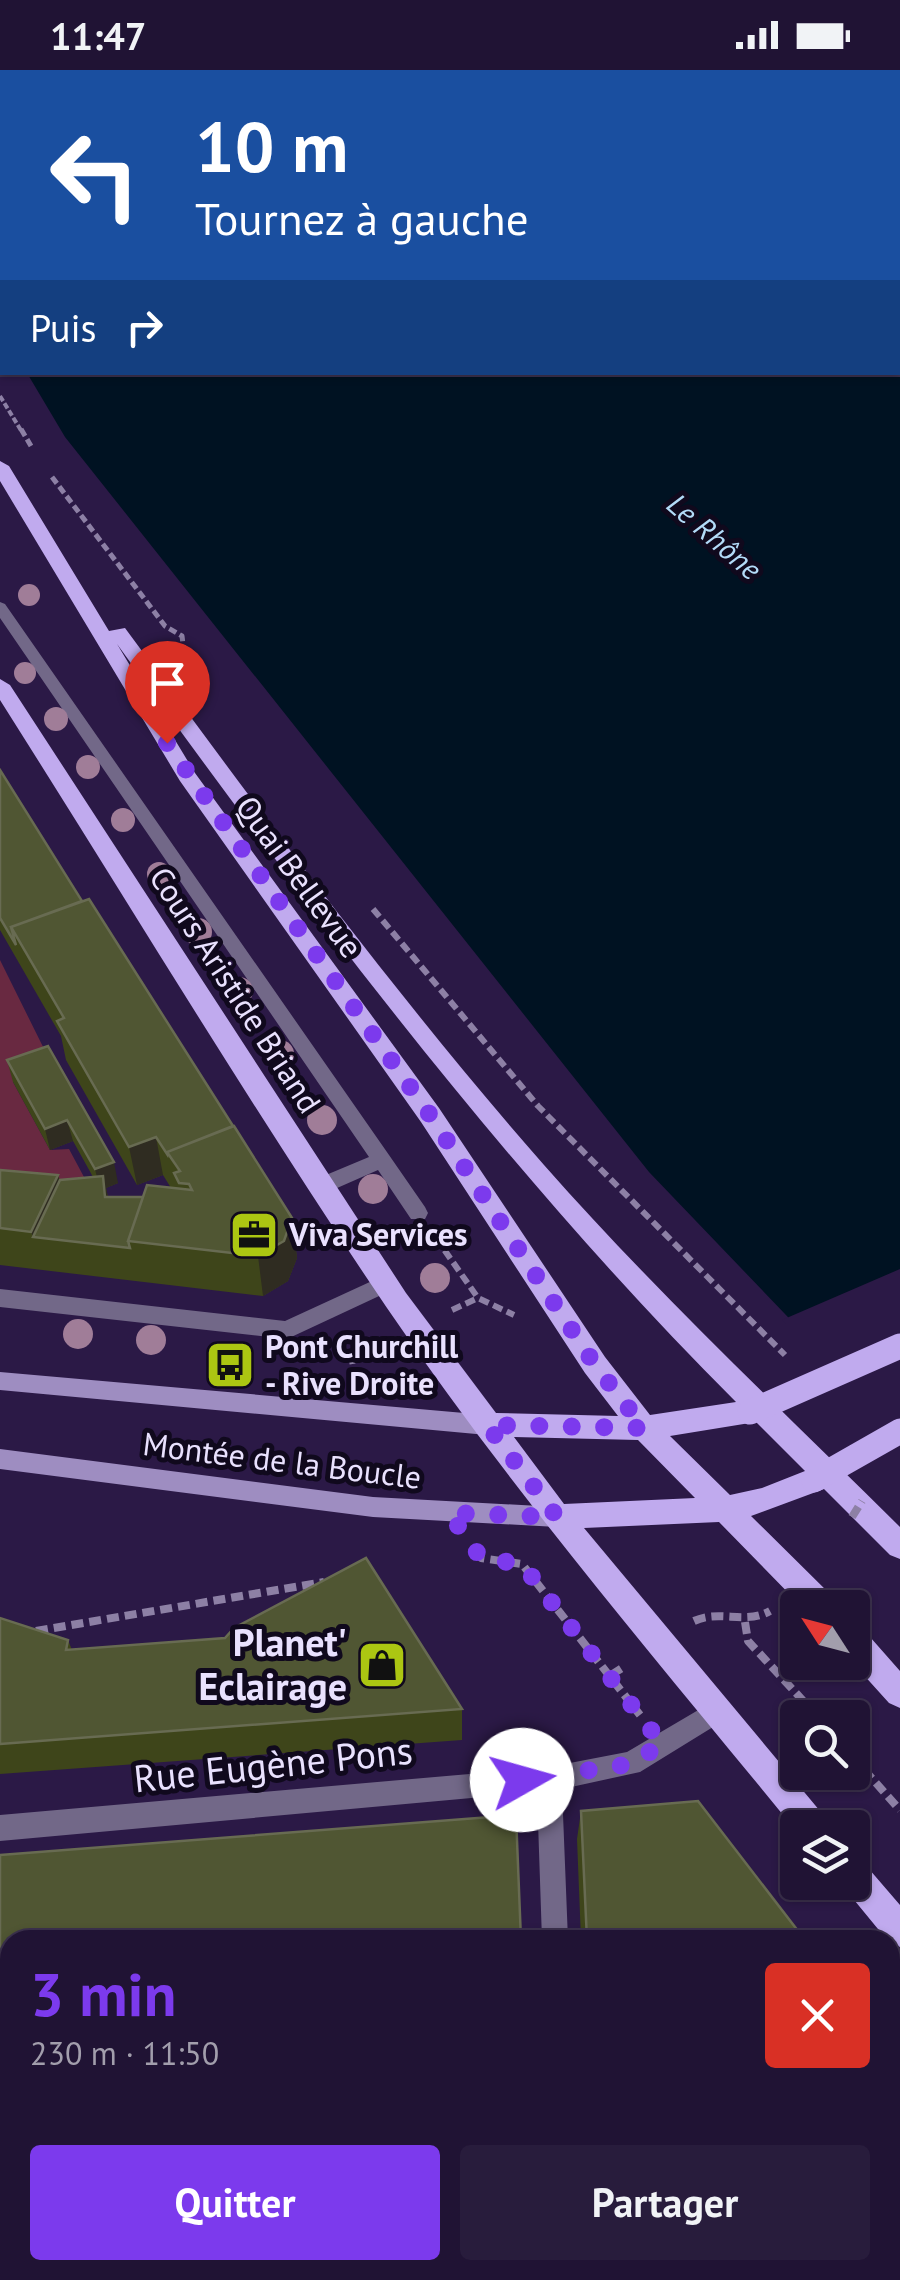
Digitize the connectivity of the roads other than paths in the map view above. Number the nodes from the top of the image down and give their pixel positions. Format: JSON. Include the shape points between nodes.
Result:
{"nodes":[{"id":1,"x":0,"y":466,"type":"edge"},
{"id":2,"x":29,"y":511,"type":"junction"},
{"id":3,"x":0,"y":607,"type":"edge"},
{"id":4,"x":0,"y":685,"type":"edge"},
{"id":5,"x":382,"y":1160,"type":"junction"},
{"id":6,"x":322,"y":1186,"type":"junction"},
{"id":7,"x":418,"y":1213,"type":"road end"},
{"id":8,"x":386,"y":1284,"type":"junction"},
{"id":9,"x":0,"y":1298,"type":"edge"},
{"id":10,"x":900,"y":1346,"type":"edge"},
{"id":11,"x":0,"y":1381,"type":"edge"},
{"id":12,"x":487,"y":1425,"type":"junction"},
{"id":13,"x":644,"y":1428,"type":"junction"},
{"id":14,"x":900,"y":1431,"type":"edge"},
{"id":15,"x":0,"y":1459,"type":"edge"},
{"id":16,"x":723,"y":1509,"type":"junction"},
{"id":17,"x":557,"y":1517,"type":"junction"},
{"id":18,"x":900,"y":1546,"type":"edge"},
{"id":19,"x":806,"y":1590,"type":"edge"},
{"id":20,"x":870,"y":1658,"type":"edge"},
{"id":21,"x":900,"y":1693,"type":"edge"},
{"id":22,"x":716,"y":1711,"type":"junction"},
{"id":23,"x":549,"y":1779,"type":"junction"},
{"id":24,"x":799,"y":1810,"type":"edge"},
{"id":25,"x":0,"y":1828,"type":"edge"},
{"id":26,"x":870,"y":1894,"type":"edge"},
{"id":27,"x":555,"y":1930,"type":"edge"},
{"id":28,"x":900,"y":1930,"type":"edge"}],
"edges":[{"from":1,"to":2,"type":"main road","name":"Quai Bellevue"},
{"from":2,"to":13,"type":"main road","name":"Quai Bellevue","via":[[187,776]]},
{"from":2,"to":18,"type":"main road","via":[[358,952],[540,1176]]},
{"from":3,"to":5,"type":"street"},
{"from":4,"to":6,"type":"main road","name":"Cours Aristide Briand"},
{"from":5,"to":6,"type":"street"},
{"from":5,"to":7,"type":"street"},
{"from":6,"to":8,"type":"main road","name":"Cours Aristide Briand"},
{"from":8,"to":9,"type":"street","via":[[287,1330]]},
{"from":8,"to":12,"type":"main road","name":"Cours Aristide Briand"},
{"from":10,"to":13,"type":"main road","bridge":true,"via":[[750,1412]]},
{"from":11,"to":12,"type":"main road","name":"Montée de la Boucle"},
{"from":12,"to":13,"type":"main road"},
{"from":12,"to":17,"type":"main road","name":"Cours Aristide Briand"},
{"from":13,"to":16,"type":"main road","name":"Quai Bellevue"},
{"from":14,"to":16,"type":"main road","bridge":true,"via":[[814,1480]]},
{"from":15,"to":17,"type":"main road","name":"Montée de la Boucle","via":[[373,1507]]},
{"from":16,"to":17,"type":"main road"},
{"from":16,"to":19,"type":"main road","name":"Quai Bellevue"},
{"from":17,"to":22,"type":"main road","name":"Cours Aristide Briand"},
{"from":20,"to":21,"type":"main road"},
{"from":22,"to":23,"type":"street","name":"Rue Eugène Pons","via":[[631,1764]]},
{"from":22,"to":24,"type":"main road","name":"Cours Aristide Briand"},
{"from":23,"to":25,"type":"street","name":"Rue Eugène Pons"},
{"from":23,"to":27,"type":"street"},
{"from":26,"to":28,"type":"main road"}]}
